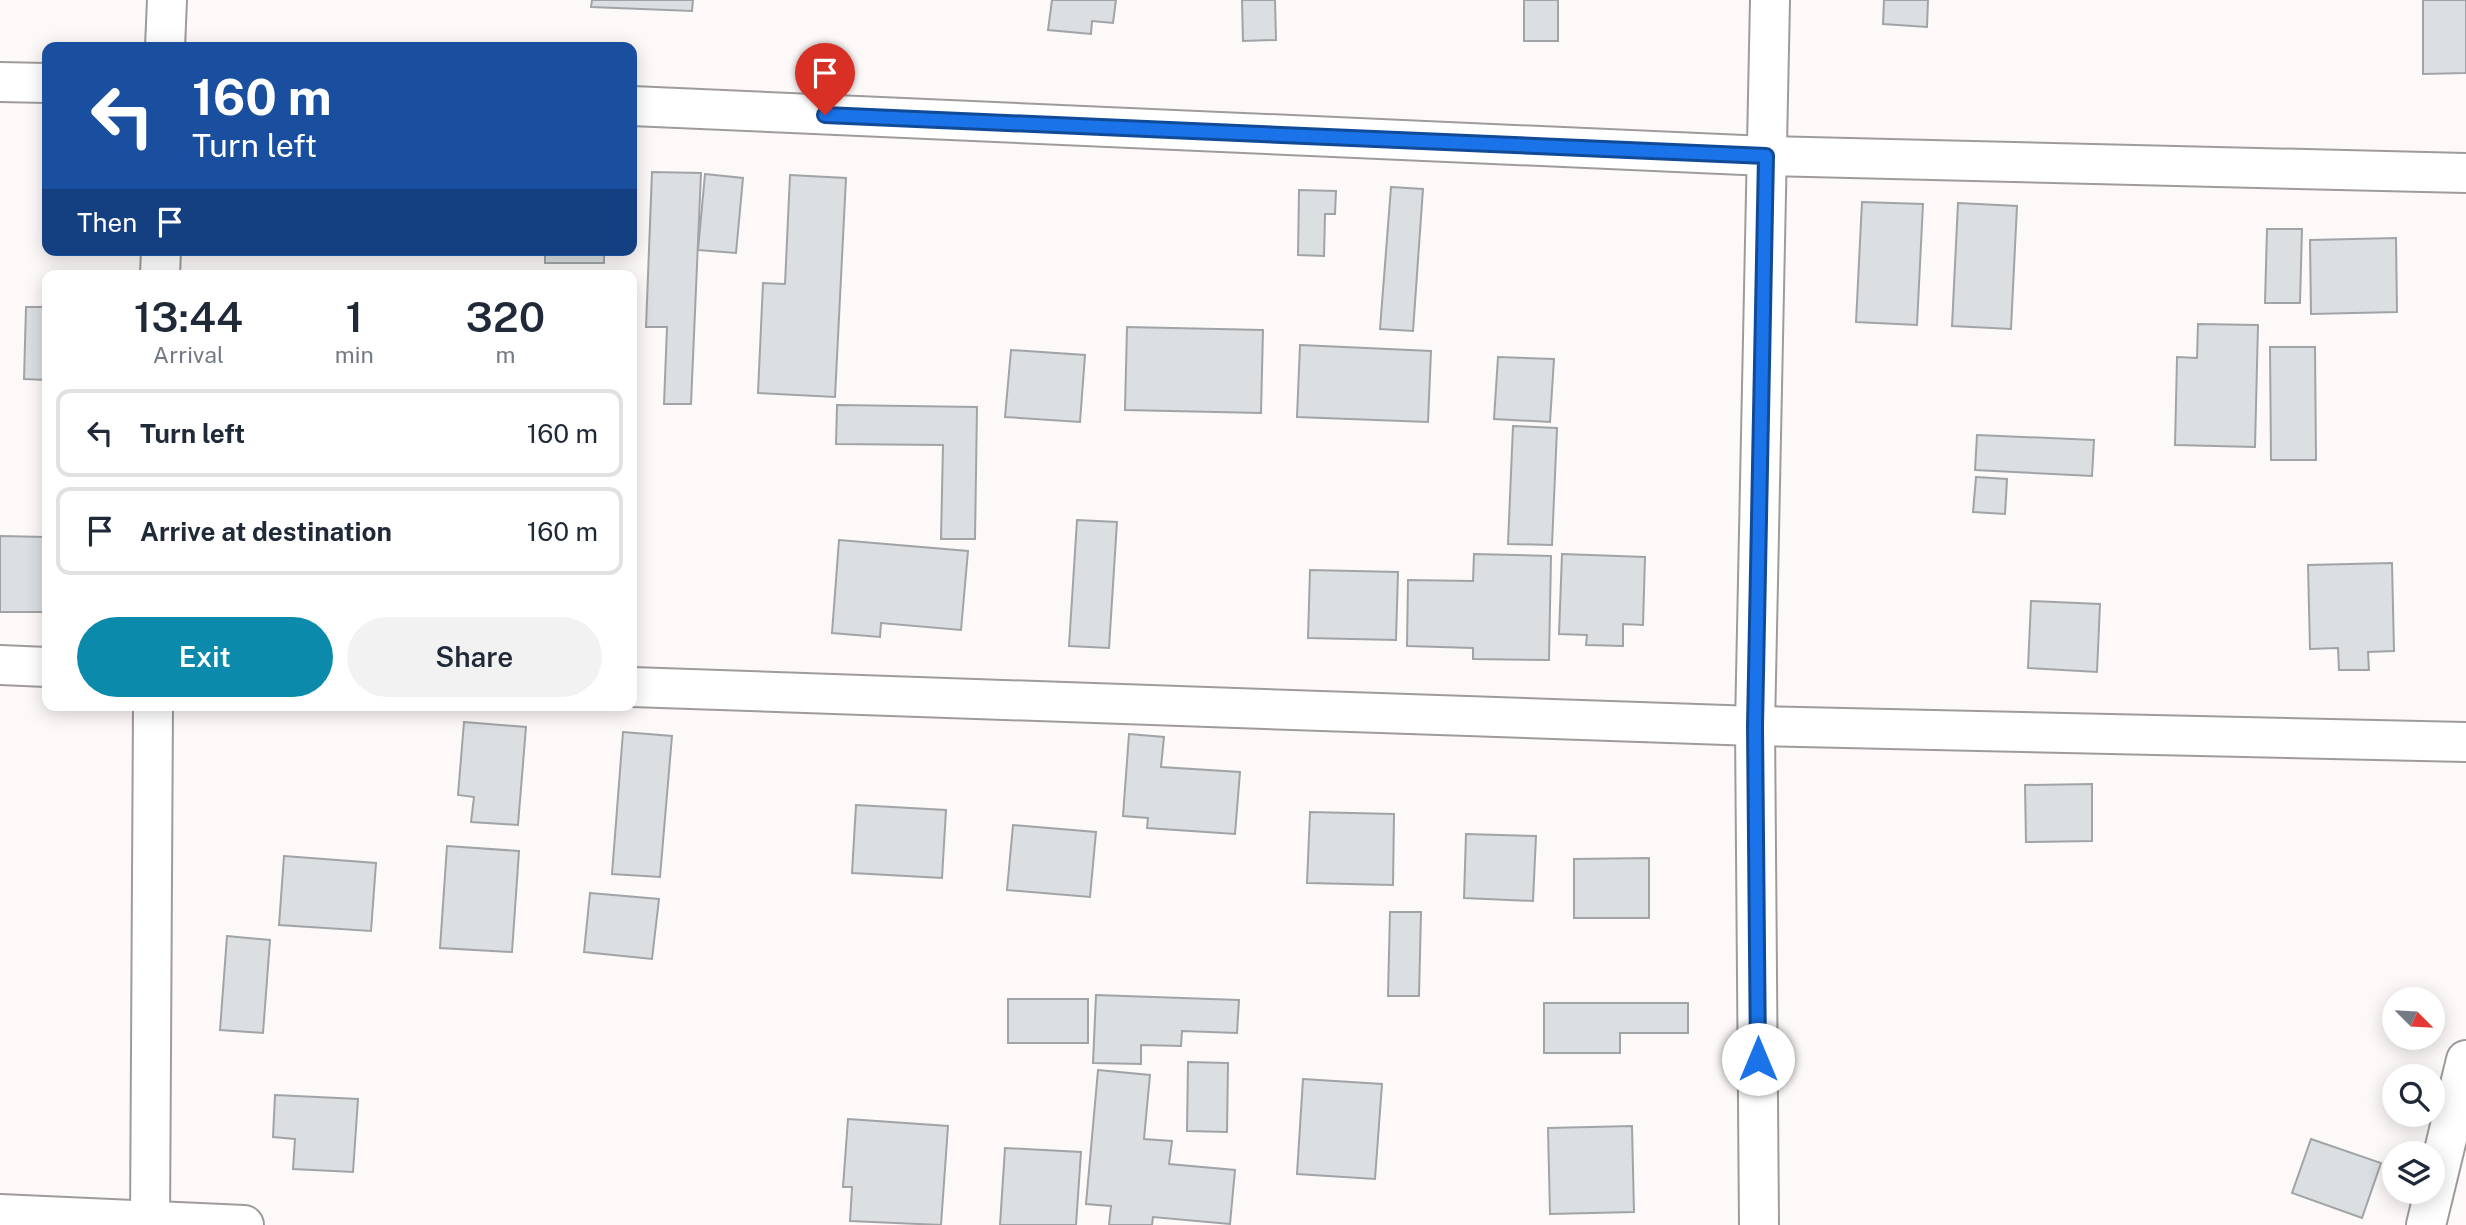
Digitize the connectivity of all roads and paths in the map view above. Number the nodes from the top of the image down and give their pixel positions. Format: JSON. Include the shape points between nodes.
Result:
{"nodes":[{"id":1,"x":167,"y":0,"type":"edge"},
{"id":2,"x":1770,"y":0,"type":"edge"},
{"id":3,"x":165,"y":42,"type":"edge"},
{"id":4,"x":0,"y":82,"type":"edge"},
{"id":5,"x":42,"y":83,"type":"edge"},
{"id":6,"x":637,"y":106,"type":"edge"},
{"id":7,"x":1766,"y":156,"type":"junction"},
{"id":8,"x":2466,"y":173,"type":"edge"},
{"id":9,"x":0,"y":665,"type":"edge"},
{"id":10,"x":42,"y":667,"type":"edge"},
{"id":11,"x":637,"y":687,"type":"edge"},
{"id":12,"x":153,"y":711,"type":"edge"},
{"id":13,"x":1755,"y":726,"type":"junction"},
{"id":14,"x":2466,"y":742,"type":"edge"},
{"id":15,"x":2466,"y":1060,"type":"edge"},
{"id":16,"x":0,"y":1214,"type":"edge"},
{"id":17,"x":150,"y":1222,"type":"edge"},
{"id":18,"x":244,"y":1225,"type":"edge"},
{"id":19,"x":1759,"y":1225,"type":"edge"},
{"id":20,"x":2426,"y":1225,"type":"edge"}],
"edges":[{"from":1,"to":3,"type":"street"},
{"from":2,"to":7,"type":"street"},
{"from":4,"to":5,"type":"street"},
{"from":6,"to":7,"type":"street"},
{"from":7,"to":8,"type":"street"},
{"from":7,"to":13,"type":"street"},
{"from":9,"to":10,"type":"street"},
{"from":11,"to":13,"type":"street"},
{"from":12,"to":17,"type":"street"},
{"from":13,"to":14,"type":"street"},
{"from":13,"to":19,"type":"street"},
{"from":15,"to":20,"type":"street"},
{"from":16,"to":17,"type":"street"},
{"from":17,"to":18,"type":"street"}]}
